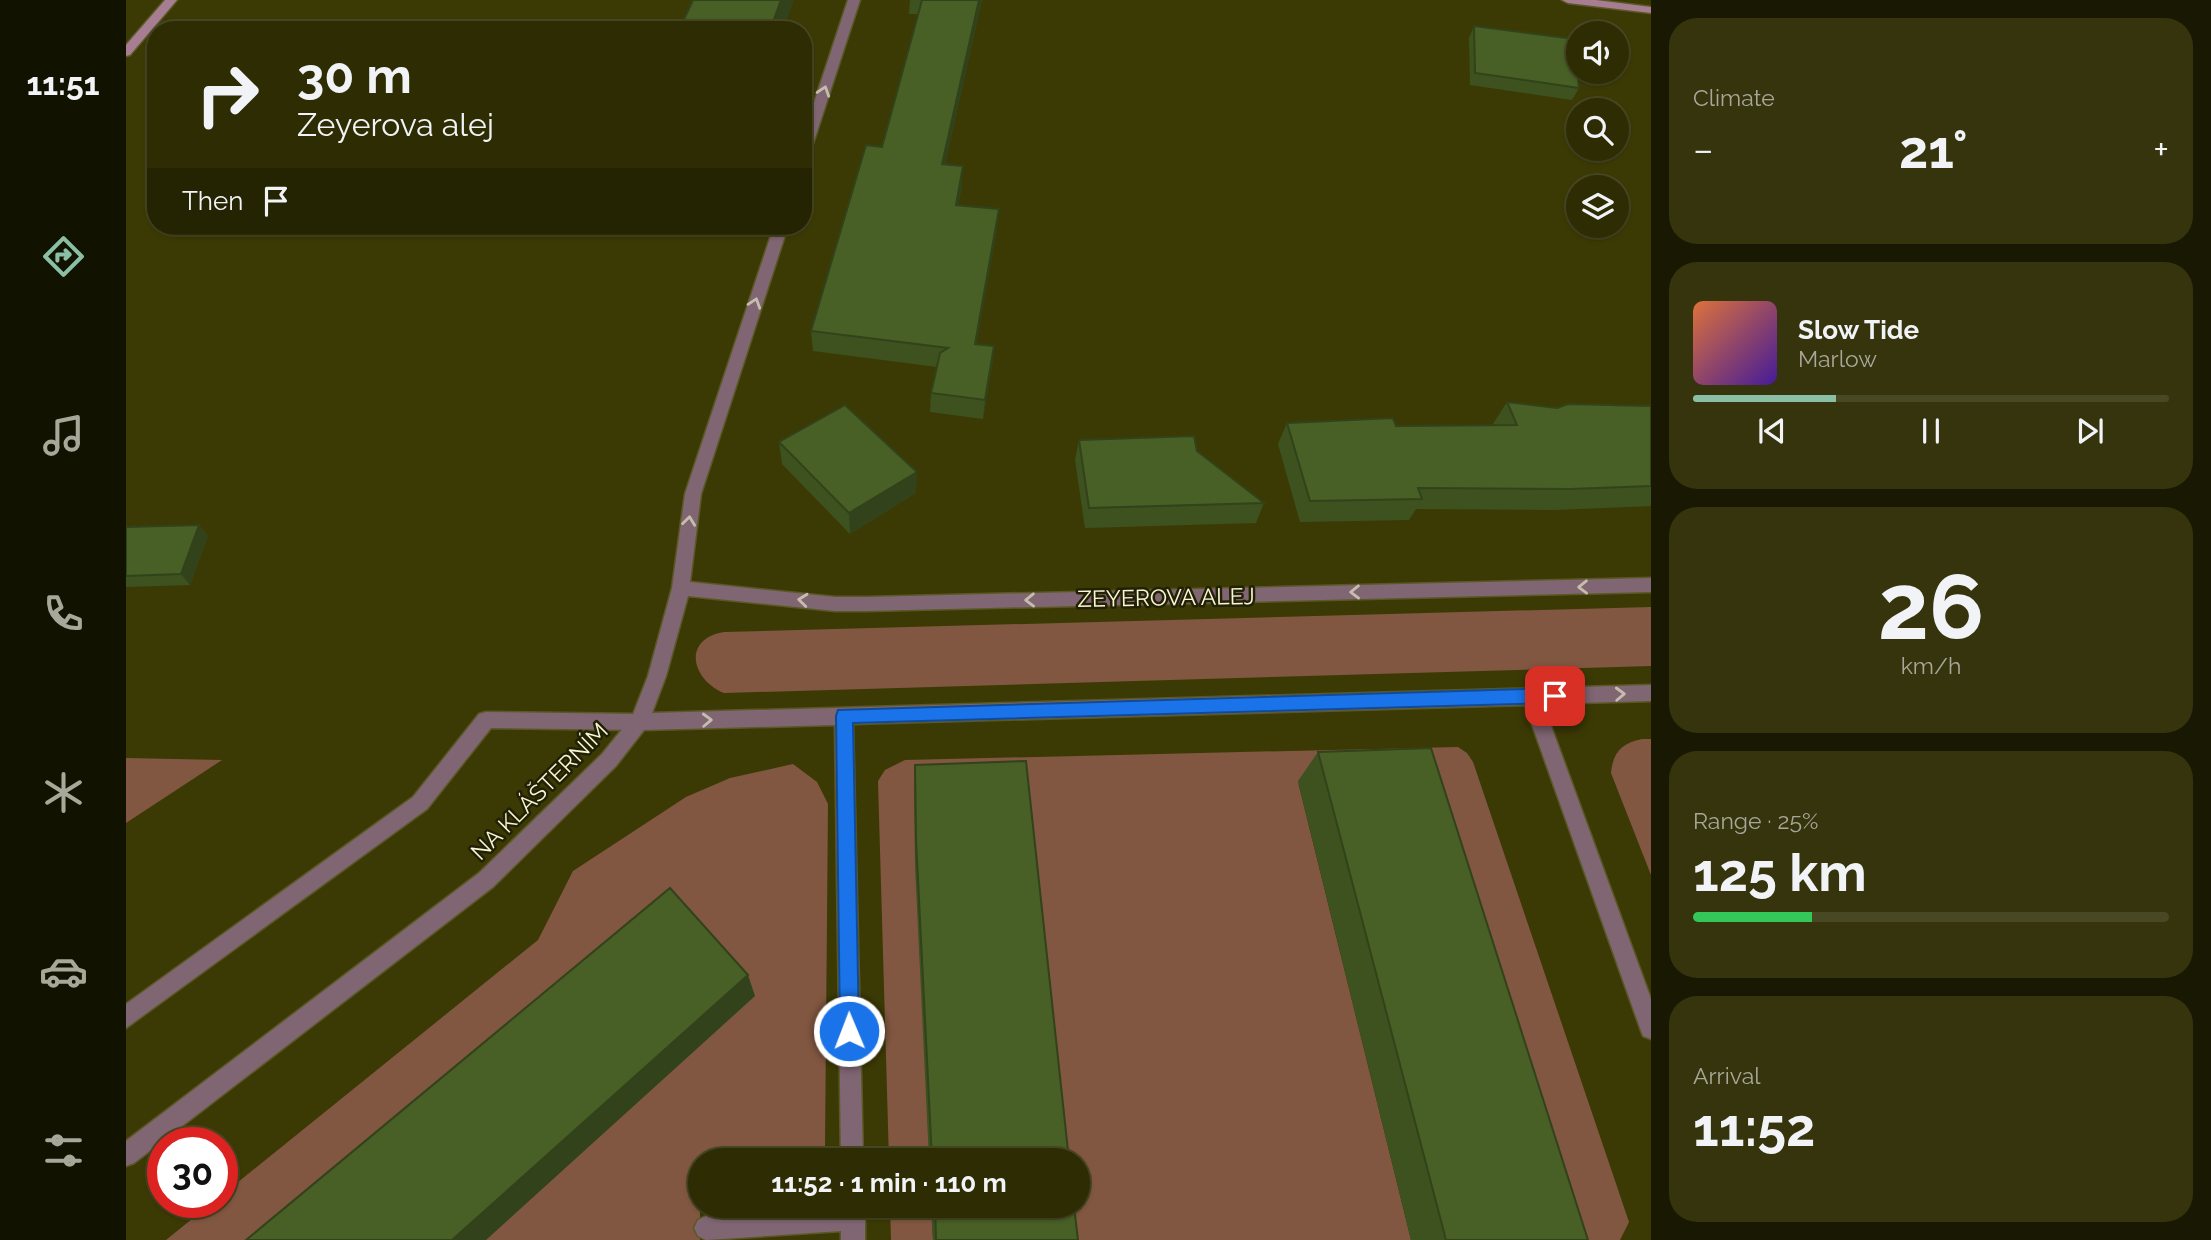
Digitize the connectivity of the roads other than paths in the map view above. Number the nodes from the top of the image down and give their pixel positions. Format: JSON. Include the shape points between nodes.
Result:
{"nodes":[{"id":1,"x":172,"y":0,"type":"edge"},
{"id":2,"x":854,"y":0,"type":"edge"},
{"id":3,"x":1568,"y":0,"type":"edge"},
{"id":4,"x":1651,"y":10,"type":"edge"},
{"id":5,"x":153,"y":21,"type":"edge"},
{"id":6,"x":147,"y":28,"type":"edge"},
{"id":7,"x":126,"y":52,"type":"edge"},
{"id":8,"x":812,"y":128,"type":"edge"},
{"id":9,"x":777,"y":235,"type":"edge"},
{"id":10,"x":1651,"y":585,"type":"edge"},
{"id":11,"x":681,"y":588,"type":"junction"},
{"id":12,"x":1651,"y":693,"type":"edge"},
{"id":13,"x":1531,"y":696,"type":"junction"},
{"id":14,"x":844,"y":716,"type":"junction"},
{"id":15,"x":639,"y":722,"type":"junction"},
{"id":16,"x":126,"y":1017,"type":"edge"},
{"id":17,"x":1651,"y":1028,"type":"edge"},
{"id":18,"x":852,"y":1148,"type":"edge"},
{"id":19,"x":126,"y":1155,"type":"edge"},
{"id":20,"x":853,"y":1222,"type":"edge"},
{"id":21,"x":706,"y":1228,"type":"dead end"}],
"edges":[{"from":1,"to":5,"type":"street"},
{"from":8,"to":2,"type":"street","one_way":true},
{"from":3,"to":4,"type":"street"},
{"from":6,"to":7,"type":"street"},
{"from":11,"to":9,"type":"street","name":"NA KLÁŠTERNÍM","one_way":true,"via":[[692,495]]},
{"from":10,"to":11,"type":"street","name":"ZEYEROVA ALEJ","one_way":true,"via":[[867,604]]},
{"from":11,"to":15,"type":"street","name":"NA KLÁŠTERNÍM"},
{"from":13,"to":12,"type":"street","one_way":true},
{"from":13,"to":14,"type":"street"},
{"from":13,"to":17,"type":"street"},
{"from":15,"to":14,"type":"street","one_way":true},
{"from":14,"to":18,"type":"street"},
{"from":15,"to":16,"type":"street","via":[[486,720],[419,803]]},
{"from":15,"to":19,"type":"street","name":"NA KLÁŠTERNÍM","via":[[609,760],[486,880]]},
{"from":20,"to":21,"type":"street"}]}
